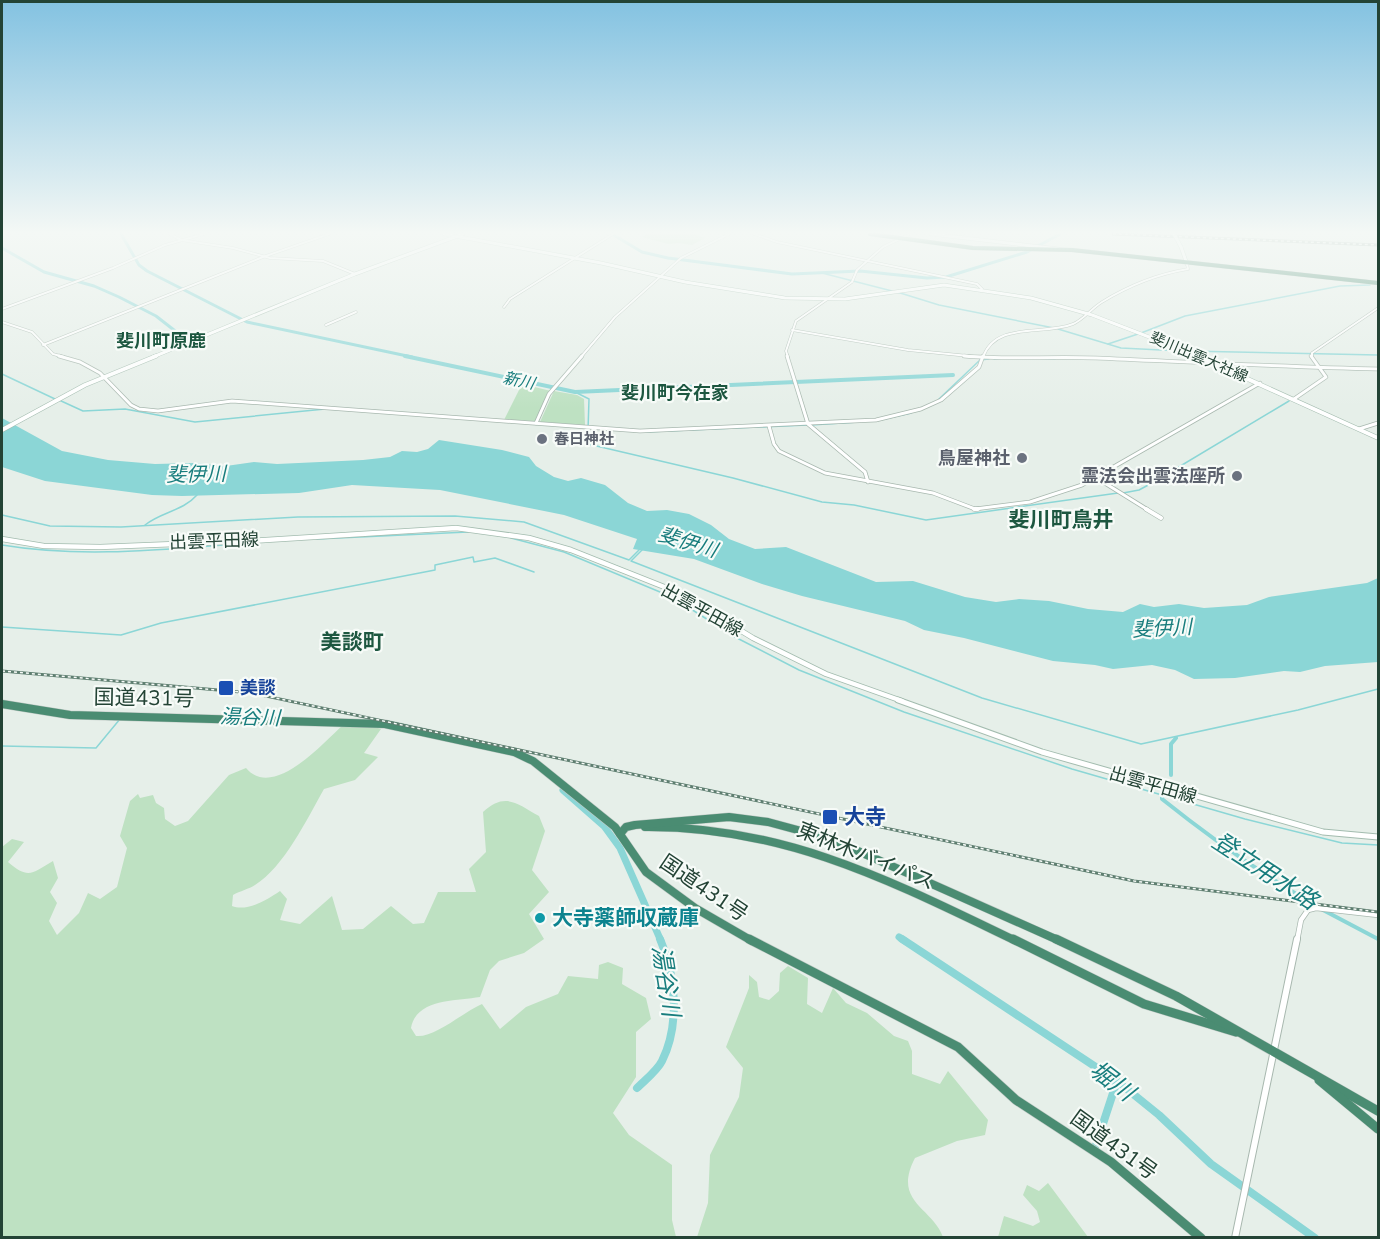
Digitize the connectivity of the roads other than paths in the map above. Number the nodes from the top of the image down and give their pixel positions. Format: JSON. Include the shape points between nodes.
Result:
{"nodes":[{"id":1,"x":48,"y":292,"type":"edge"},
{"id":2,"x":177,"y":292,"type":"edge"},
{"id":3,"x":312,"y":292,"type":"edge"},
{"id":4,"x":523,"y":292,"type":"edge"},
{"id":5,"x":643,"y":292,"type":"edge"},
{"id":6,"x":747,"y":292,"type":"edge"},
{"id":7,"x":838,"y":292,"type":"edge"},
{"id":8,"x":892,"y":292,"type":"edge"},
{"id":9,"x":997,"y":292,"type":"edge"},
{"id":10,"x":1120,"y":292,"type":"edge"},
{"id":11,"x":826,"y":300,"type":"junction"},
{"id":12,"x":504,"y":307,"type":"dead end"},
{"id":13,"x":1378,"y":308,"type":"edge"},
{"id":14,"x":2,"y":309,"type":"edge"},
{"id":15,"x":356,"y":312,"type":"dead end"},
{"id":16,"x":1085,"y":314,"type":"junction"},
{"id":17,"x":2,"y":322,"type":"edge"},
{"id":18,"x":326,"y":325,"type":"dead end"},
{"id":19,"x":792,"y":330,"type":"junction"},
{"id":20,"x":43,"y":345,"type":"junction"},
{"id":21,"x":984,"y":358,"type":"junction"},
{"id":22,"x":1216,"y":363,"type":"junction"},
{"id":23,"x":1321,"y":368,"type":"junction"},
{"id":24,"x":1378,"y":369,"type":"edge"},
{"id":25,"x":105,"y":377,"type":"junction"},
{"id":26,"x":1260,"y":383,"type":"junction"},
{"id":27,"x":1294,"y":399,"type":"junction"},
{"id":28,"x":536,"y":423,"type":"junction"},
{"id":29,"x":1378,"y":423,"type":"edge"},
{"id":30,"x":808,"y":424,"type":"junction"},
{"id":31,"x":769,"y":426,"type":"junction"},
{"id":32,"x":1359,"y":429,"type":"junction"},
{"id":33,"x":2,"y":430,"type":"edge"},
{"id":34,"x":1378,"y":438,"type":"edge"},
{"id":35,"x":1095,"y":477,"type":"junction"},
{"id":36,"x":868,"y":482,"type":"junction"},
{"id":37,"x":1161,"y":518,"type":"dead end"},
{"id":38,"x":2,"y":539,"type":"edge"},
{"id":39,"x":2,"y":704,"type":"edge"},
{"id":40,"x":620,"y":834,"type":"junction"},
{"id":41,"x":1378,"y":837,"type":"edge"},
{"id":42,"x":1378,"y":915,"type":"edge"},
{"id":43,"x":1254,"y":1039,"type":"junction"},
{"id":44,"x":1273,"y":1050,"type":"junction"},
{"id":45,"x":1300,"y":1065,"type":"junction"},
{"id":46,"x":1378,"y":1111,"type":"edge"},
{"id":47,"x":1378,"y":1130,"type":"edge"},
{"id":48,"x":1201,"y":1238,"type":"edge"},
{"id":49,"x":1235,"y":1238,"type":"edge"}],
"edges":[{"from":1,"to":14,"type":"street"},
{"from":2,"to":20,"type":"street"},
{"from":3,"to":25,"type":"main road"},
{"from":4,"to":12,"type":"street"},
{"from":5,"to":28,"type":"street","via":[[615,317],[555,388]]},
{"from":6,"to":11,"type":"main road","name":"斐川出雲大社線"},
{"from":7,"to":11,"type":"street"},
{"from":8,"to":11,"type":"main road","name":"斐川出雲大社線"},
{"from":9,"to":16,"type":"main road","name":"斐川出雲大社線"},
{"from":10,"to":16,"type":"street"},
{"from":11,"to":19,"type":"street","via":[[799,318]]},
{"from":13,"to":23,"type":"street","via":[[1312,353]]},
{"from":15,"to":18,"type":"street"},
{"from":16,"to":21,"type":"street","via":[[1063,327],[999,337],[987,346]]},
{"from":16,"to":22,"type":"main road","name":"斐川出雲大社線"},
{"from":17,"to":20,"type":"street","via":[[32,332]]},
{"from":19,"to":21,"type":"street","via":[[908,350]]},
{"from":19,"to":30,"type":"street","via":[[786,351]]},
{"from":20,"to":25,"type":"street","via":[[53,354],[80,362]]},
{"from":21,"to":22,"type":"street"},
{"from":21,"to":30,"type":"street","via":[[929,407],[877,419]]},
{"from":22,"to":23,"type":"street"},
{"from":22,"to":26,"type":"main road","name":"斐川出雲大社線"},
{"from":23,"to":24,"type":"street"},
{"from":23,"to":27,"type":"street","via":[[1325,380]]},
{"from":25,"to":28,"type":"street","via":[[131,405],[145,410],[232,401]]},
{"from":25,"to":33,"type":"main road"},
{"from":26,"to":27,"type":"main road","name":"斐川出雲大社線"},
{"from":26,"to":35,"type":"street"},
{"from":27,"to":32,"type":"main road","name":"斐川出雲大社線"},
{"from":28,"to":31,"type":"street","via":[[652,431]]},
{"from":29,"to":32,"type":"street"},
{"from":30,"to":31,"type":"street"},
{"from":30,"to":36,"type":"street","via":[[865,472]]},
{"from":31,"to":36,"type":"street","via":[[779,451],[825,474]]},
{"from":32,"to":34,"type":"main road","name":"斐川出雲大社線"},
{"from":35,"to":36,"type":"street","via":[[1030,502],[975,509],[933,493]]},
{"from":35,"to":37,"type":"street"},
{"from":38,"to":41,"type":"main road","name":"出雲平田線","via":[[44,546],[100,547],[456,528],[529,538],[571,550],[677,592],[753,638],[826,674],[1022,746],[1323,832]]},
{"from":39,"to":40,"type":"highway","name":"国道431号","via":[[70,715],[362,722],[405,728],[514,752],[533,761]]},
{"from":40,"to":43,"type":"highway","name":"東林木バイパス","via":[[644,827],[702,830],[769,840],[822,854],[1016,940],[1162,1011],[1212,1023]]},
{"from":40,"to":43,"type":"highway","name":"東林木バイパス","via":[[635,825],[718,817],[761,820],[824,836],[1098,958]]},
{"from":40,"to":48,"type":"highway","name":"国道431号","via":[[646,872],[704,914],[958,1047],[1016,1100],[1111,1162]]},
{"from":42,"to":44,"type":"street","via":[[1328,908],[1308,910],[1301,920]]},
{"from":43,"to":44,"type":"highway","name":"東林木バイパス"},
{"from":44,"to":45,"type":"highway","name":"東林木バイパス"},
{"from":44,"to":49,"type":"street"},
{"from":45,"to":46,"type":"highway","name":"東林木バイパス"},
{"from":45,"to":47,"type":"highway","name":"東林木バイパス"}]}
